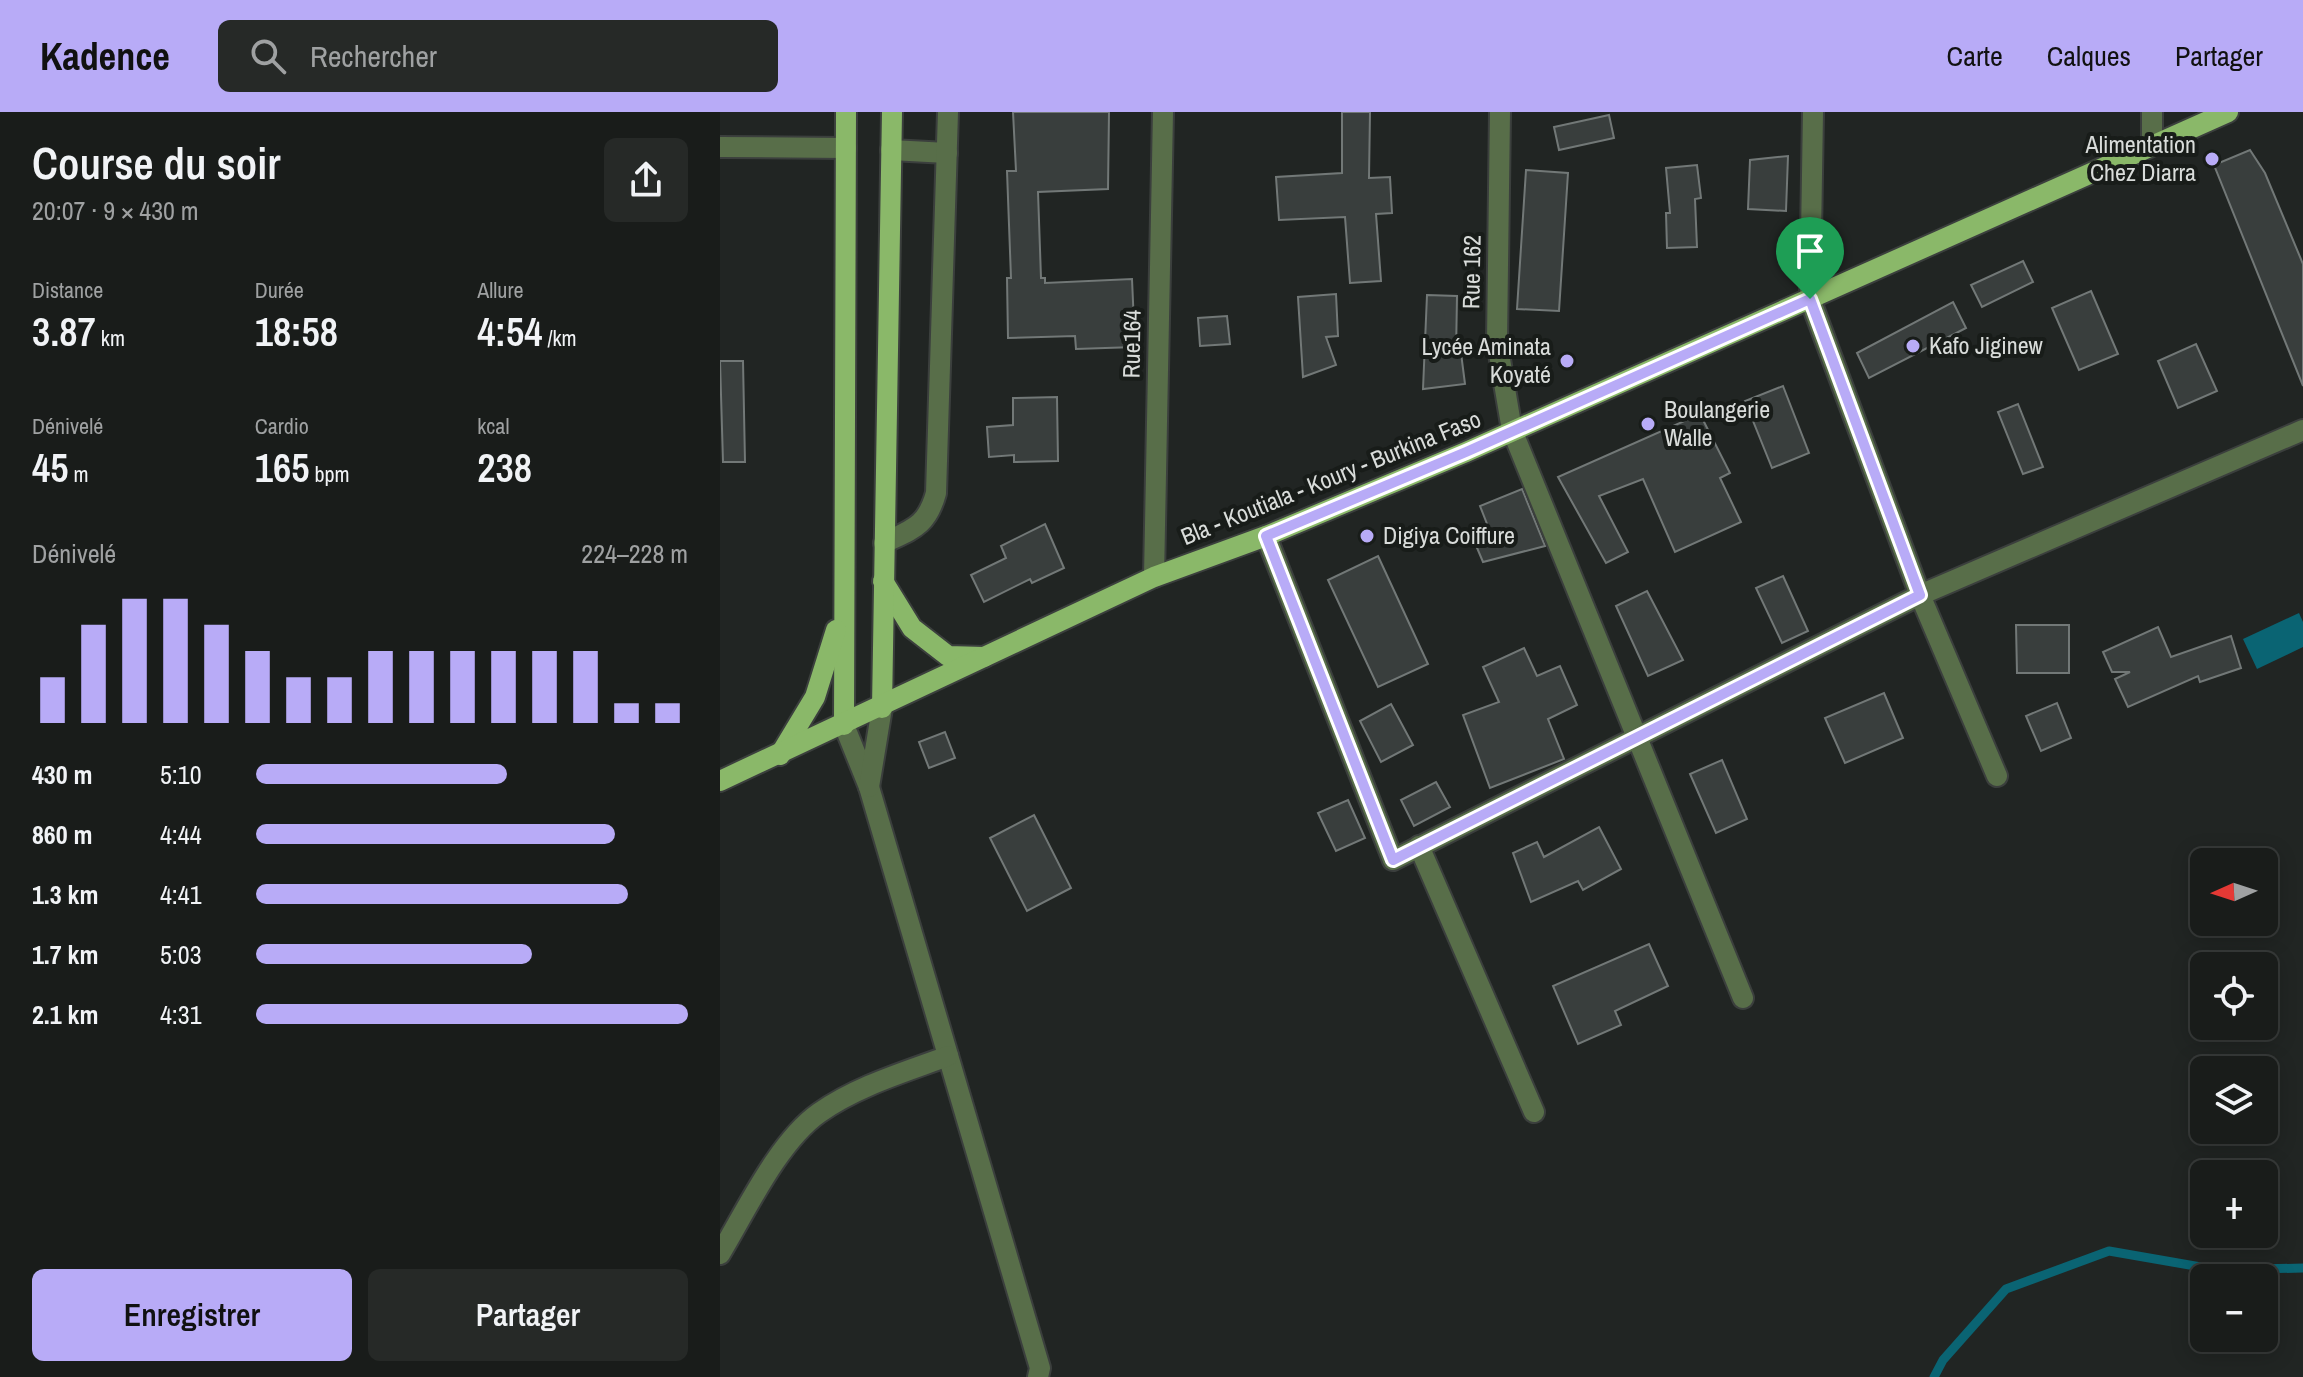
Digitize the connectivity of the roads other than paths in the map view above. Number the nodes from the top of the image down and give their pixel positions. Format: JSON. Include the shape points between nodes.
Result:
{"nodes":[{"id":1,"x":846,"y":112,"type":"edge"},
{"id":2,"x":892,"y":112,"type":"edge"},
{"id":3,"x":948,"y":112,"type":"edge"},
{"id":4,"x":1163,"y":112,"type":"edge"},
{"id":5,"x":1500,"y":112,"type":"edge"},
{"id":6,"x":1813,"y":112,"type":"edge"},
{"id":7,"x":2152,"y":112,"type":"edge"},
{"id":8,"x":2228,"y":112,"type":"edge"},
{"id":9,"x":2152,"y":145,"type":"junction"},
{"id":10,"x":720,"y":147,"type":"edge"},
{"id":11,"x":846,"y":148,"type":"junction"},
{"id":12,"x":891,"y":150,"type":"junction"},
{"id":13,"x":947,"y":153,"type":"junction"},
{"id":14,"x":1810,"y":299,"type":"junction"},
{"id":15,"x":1512,"y":430,"type":"junction"},
{"id":16,"x":2303,"y":430,"type":"edge"},
{"id":17,"x":1266,"y":536,"type":"junction"},
{"id":18,"x":884,"y":543,"type":"junction"},
{"id":19,"x":1154,"y":577,"type":"junction"},
{"id":20,"x":883,"y":581,"type":"junction"},
{"id":21,"x":1920,"y":595,"type":"junction"},
{"id":22,"x":842,"y":611,"type":"junction"},
{"id":23,"x":989,"y":658,"type":"junction"},
{"id":24,"x":882,"y":708,"type":"junction"},
{"id":25,"x":844,"y":725,"type":"junction"},
{"id":26,"x":1636,"y":738,"type":"junction"},
{"id":27,"x":780,"y":755,"type":"junction"},
{"id":28,"x":1997,"y":776,"type":"dead end"},
{"id":29,"x":720,"y":781,"type":"edge"},
{"id":30,"x":869,"y":787,"type":"junction"},
{"id":31,"x":1419,"y":846,"type":"junction"},
{"id":32,"x":1743,"y":998,"type":"dead end"},
{"id":33,"x":948,"y":1056,"type":"junction"},
{"id":34,"x":1534,"y":1112,"type":"dead end"},
{"id":35,"x":720,"y":1254,"type":"edge"},
{"id":36,"x":1038,"y":1377,"type":"edge"}],
"edges":[{"from":1,"to":11,"type":"main road"},
{"from":2,"to":12,"type":"main road"},
{"from":3,"to":13,"type":"street"},
{"from":4,"to":19,"type":"street","name":"Rue164"},
{"from":5,"to":15,"type":"street","name":"Rue 162","via":[[1497,342]]},
{"from":6,"to":14,"type":"street"},
{"from":7,"to":9,"type":"street"},
{"from":8,"to":9,"type":"main road","name":"Bla - Koutiala - Koury - Burkina Faso"},
{"from":9,"to":14,"type":"main road","name":"Bla - Koutiala - Koury - Burkina Faso"},
{"from":10,"to":11,"type":"street"},
{"from":11,"to":22,"type":"main road"},
{"from":12,"to":13,"type":"street"},
{"from":12,"to":18,"type":"main road"},
{"from":13,"to":18,"type":"street","via":[[936,493],[930,515]]},
{"from":14,"to":15,"type":"main road","name":"Bla - Koutiala - Koury - Burkina Faso"},
{"from":14,"to":21,"type":"street"},
{"from":15,"to":17,"type":"main road","name":"Bla - Koutiala - Koury - Burkina Faso"},
{"from":15,"to":26,"type":"street","name":"Rue 162"},
{"from":16,"to":21,"type":"street"},
{"from":17,"to":19,"type":"main road","name":"Bla - Koutiala - Koury - Burkina Faso"},
{"from":17,"to":31,"type":"street","via":[[1393,860]]},
{"from":18,"to":20,"type":"main road"},
{"from":19,"to":23,"type":"main road","name":"Bla - Koutiala - Koury - Burkina Faso"},
{"from":20,"to":23,"type":"main road","via":[[912,628],[948,656]]},
{"from":20,"to":24,"type":"main road"},
{"from":21,"to":26,"type":"street"},
{"from":21,"to":28,"type":"street"},
{"from":22,"to":25,"type":"main road"},
{"from":22,"to":27,"type":"main road","via":[[815,697]]},
{"from":23,"to":24,"type":"main road","name":"Bla - Koutiala - Koury - Burkina Faso"},
{"from":24,"to":25,"type":"main road","name":"Bla - Koutiala - Koury - Burkina Faso"},
{"from":24,"to":30,"type":"street"},
{"from":25,"to":27,"type":"main road","name":"Bla - Koutiala - Koury - Burkina Faso"},
{"from":25,"to":30,"type":"street"},
{"from":26,"to":31,"type":"street"},
{"from":26,"to":32,"type":"street","name":"Rue 162"},
{"from":27,"to":29,"type":"main road","name":"Bla - Koutiala - Koury - Burkina Faso"},
{"from":30,"to":33,"type":"street"},
{"from":31,"to":34,"type":"street"},
{"from":33,"to":35,"type":"street","via":[[864,1088],[817,1114],[785,1149]]},
{"from":33,"to":36,"type":"street","via":[[1040,1368]]}]}
